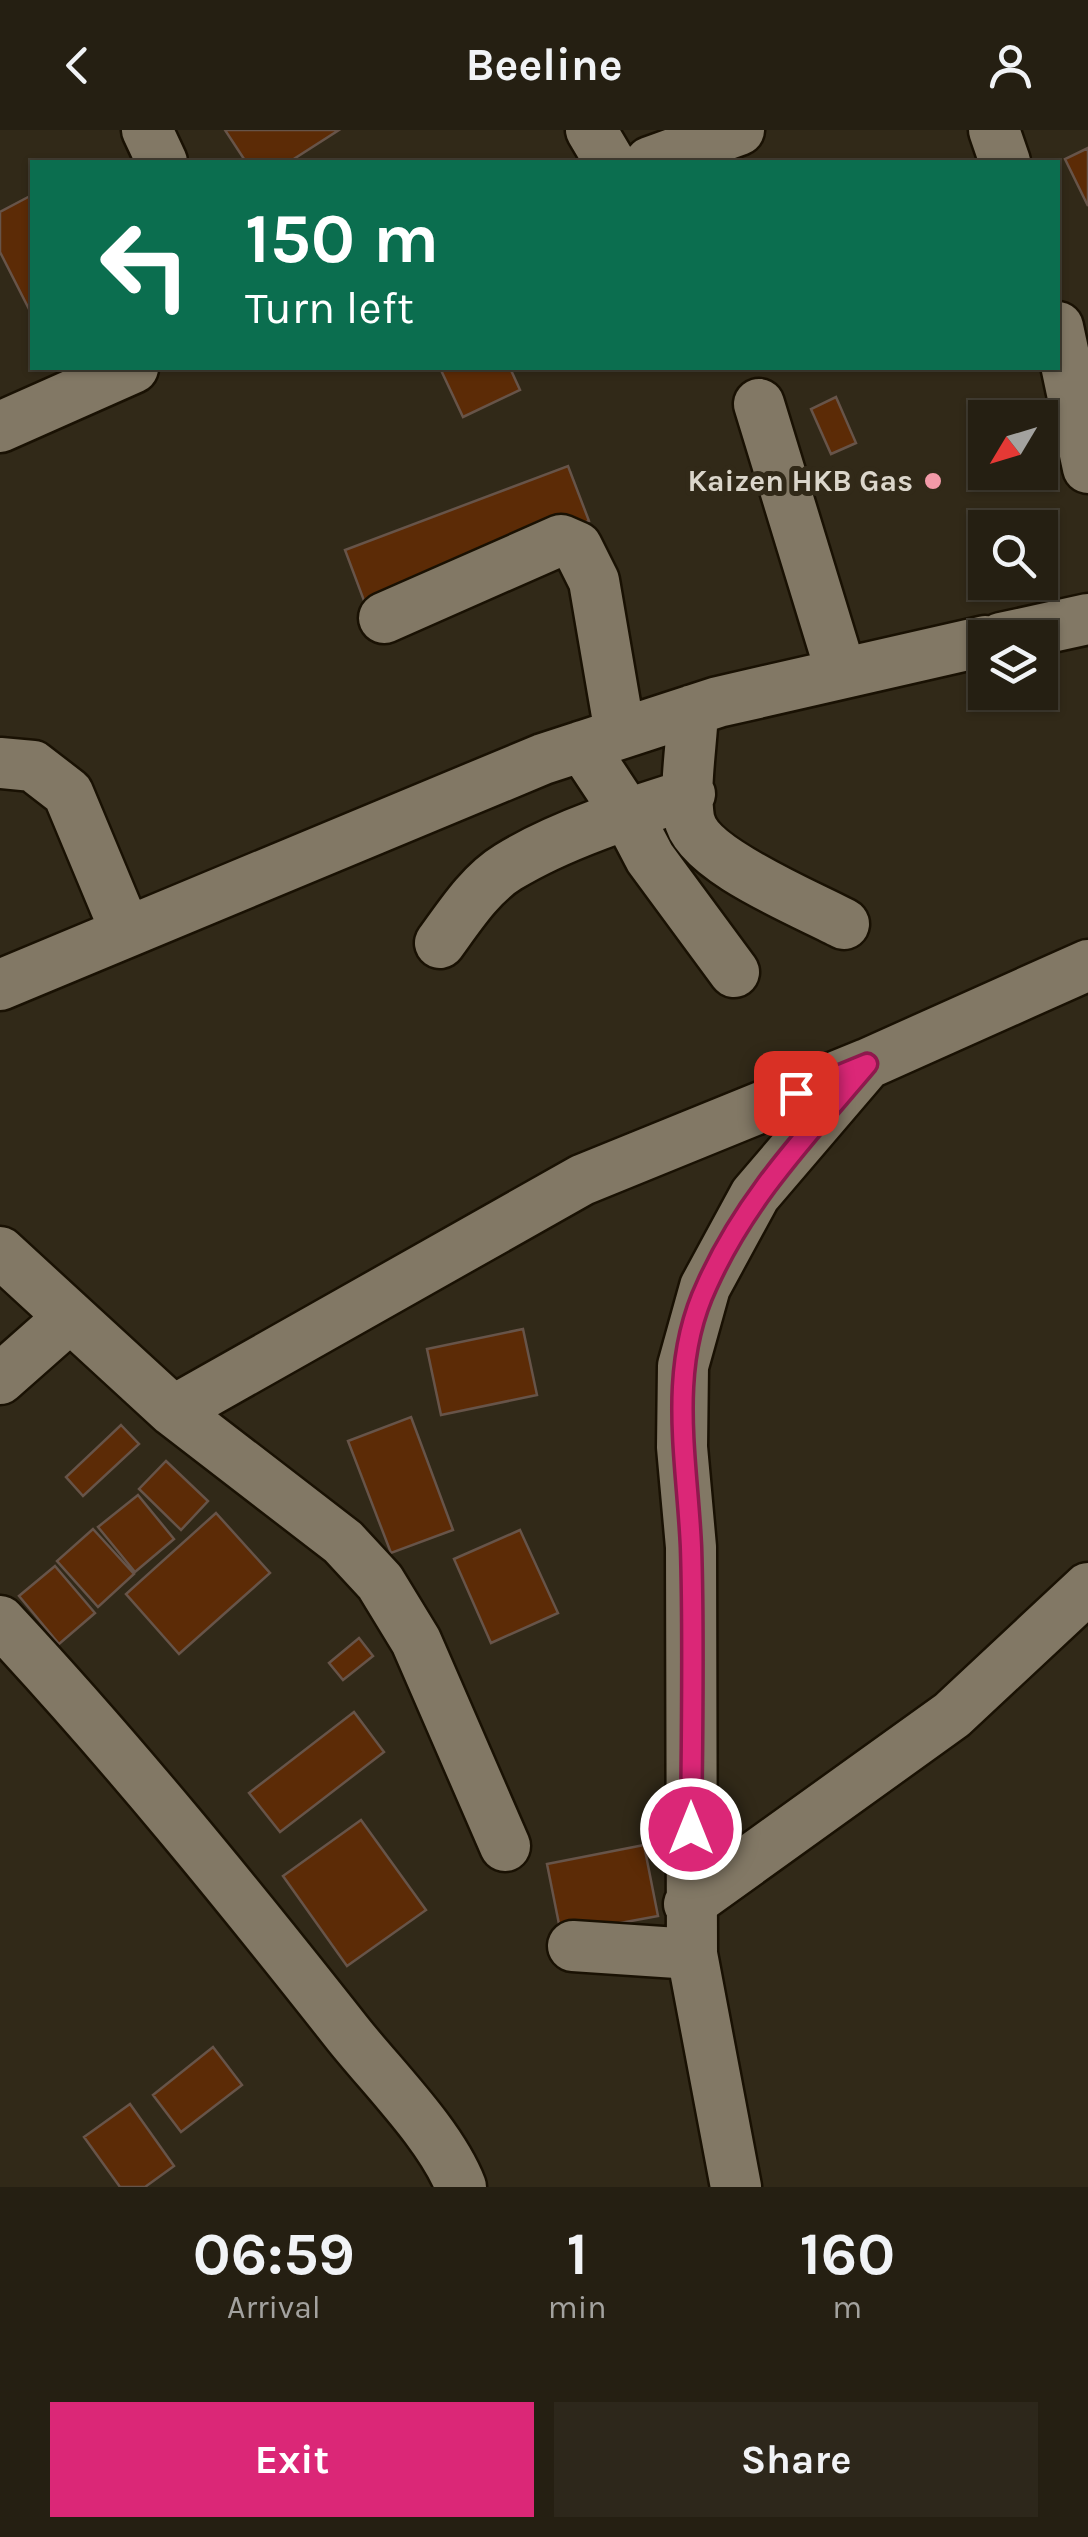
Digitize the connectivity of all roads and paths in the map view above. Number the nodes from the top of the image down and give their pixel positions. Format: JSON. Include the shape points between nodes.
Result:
{"nodes":[{"id":1,"x":147,"y":130,"type":"edge"},
{"id":2,"x":591,"y":130,"type":"edge"},
{"id":3,"x":739,"y":130,"type":"edge"},
{"id":4,"x":994,"y":130,"type":"edge"},
{"id":5,"x":161,"y":160,"type":"edge"},
{"id":6,"x":609,"y":160,"type":"edge"},
{"id":7,"x":656,"y":160,"type":"edge"},
{"id":8,"x":1003,"y":160,"type":"edge"},
{"id":9,"x":1088,"y":314,"type":"edge"},
{"id":10,"x":1060,"y":326,"type":"edge"},
{"id":11,"x":1060,"y":336,"type":"edge"},
{"id":12,"x":128,"y":370,"type":"edge"},
{"id":13,"x":760,"y":404,"type":"dead end"},
{"id":14,"x":0,"y":426,"type":"edge"},
{"id":15,"x":1088,"y":468,"type":"edge"},
{"id":16,"x":384,"y":618,"type":"dead end"},
{"id":17,"x":1088,"y":618,"type":"edge"},
{"id":18,"x":1058,"y":625,"type":"edge"},
{"id":19,"x":968,"y":645,"type":"edge"},
{"id":20,"x":841,"y":672,"type":"junction"},
{"id":21,"x":693,"y":710,"type":"junction"},
{"id":22,"x":601,"y":740,"type":"junction"},
{"id":23,"x":0,"y":763,"type":"edge"},
{"id":24,"x":690,"y":794,"type":"junction"},
{"id":25,"x":627,"y":814,"type":"junction"},
{"id":26,"x":844,"y":924,"type":"dead end"},
{"id":27,"x":126,"y":932,"type":"junction"},
{"id":28,"x":440,"y":943,"type":"dead end"},
{"id":29,"x":1088,"y":964,"type":"edge"},
{"id":30,"x":734,"y":972,"type":"dead end"},
{"id":31,"x":0,"y":985,"type":"edge"},
{"id":32,"x":867,"y":1064,"type":"junction"},
{"id":33,"x":0,"y":1252,"type":"edge"},
{"id":34,"x":69,"y":1318,"type":"junction"},
{"id":35,"x":0,"y":1379,"type":"edge"},
{"id":36,"x":173,"y":1411,"type":"junction"},
{"id":37,"x":1088,"y":1588,"type":"edge"},
{"id":38,"x":0,"y":1621,"type":"edge"},
{"id":39,"x":506,"y":1846,"type":"dead end"},
{"id":40,"x":689,"y":1904,"type":"junction"},
{"id":41,"x":573,"y":1946,"type":"dead end"},
{"id":42,"x":692,"y":1954,"type":"junction"},
{"id":43,"x":461,"y":2187,"type":"edge"},
{"id":44,"x":736,"y":2187,"type":"edge"}],
"edges":[{"from":1,"to":5,"type":"street"},
{"from":2,"to":6,"type":"street"},
{"from":3,"to":7,"type":"street"},
{"from":4,"to":8,"type":"street"},
{"from":9,"to":10,"type":"street"},
{"from":11,"to":15,"type":"street"},
{"from":12,"to":14,"type":"street"},
{"from":13,"to":20,"type":"street"},
{"from":16,"to":22,"type":"street","via":[[561,540],[577,547],[594,580]]},
{"from":17,"to":18,"type":"street"},
{"from":19,"to":20,"type":"street"},
{"from":20,"to":21,"type":"street"},
{"from":21,"to":22,"type":"street"},
{"from":21,"to":24,"type":"street"},
{"from":22,"to":25,"type":"street"},
{"from":22,"to":27,"type":"street","via":[[458,792]]},
{"from":23,"to":27,"type":"street","via":[[34,766],[68,794]]},
{"from":24,"to":25,"type":"street"},
{"from":24,"to":26,"type":"street","via":[[689,818],[698,840]]},
{"from":25,"to":28,"type":"street","via":[[506,868]]},
{"from":25,"to":30,"type":"street","via":[[650,858]]},
{"from":27,"to":31,"type":"street"},
{"from":29,"to":32,"type":"street"},
{"from":32,"to":36,"type":"street","via":[[582,1180]]},
{"from":32,"to":40,"type":"street","via":[[754,1196],[705,1287],[684,1366],[680,1397],[691,1548]]},
{"from":33,"to":34,"type":"street"},
{"from":34,"to":35,"type":"street"},
{"from":34,"to":36,"type":"street"},
{"from":36,"to":39,"type":"street","via":[[343,1542],[380,1582],[416,1641]]},
{"from":37,"to":40,"type":"street","via":[[952,1715]]},
{"from":38,"to":43,"type":"street","via":[[228,1882],[432,2140]]},
{"from":40,"to":42,"type":"street"},
{"from":41,"to":42,"type":"street"},
{"from":42,"to":44,"type":"street"}]}
